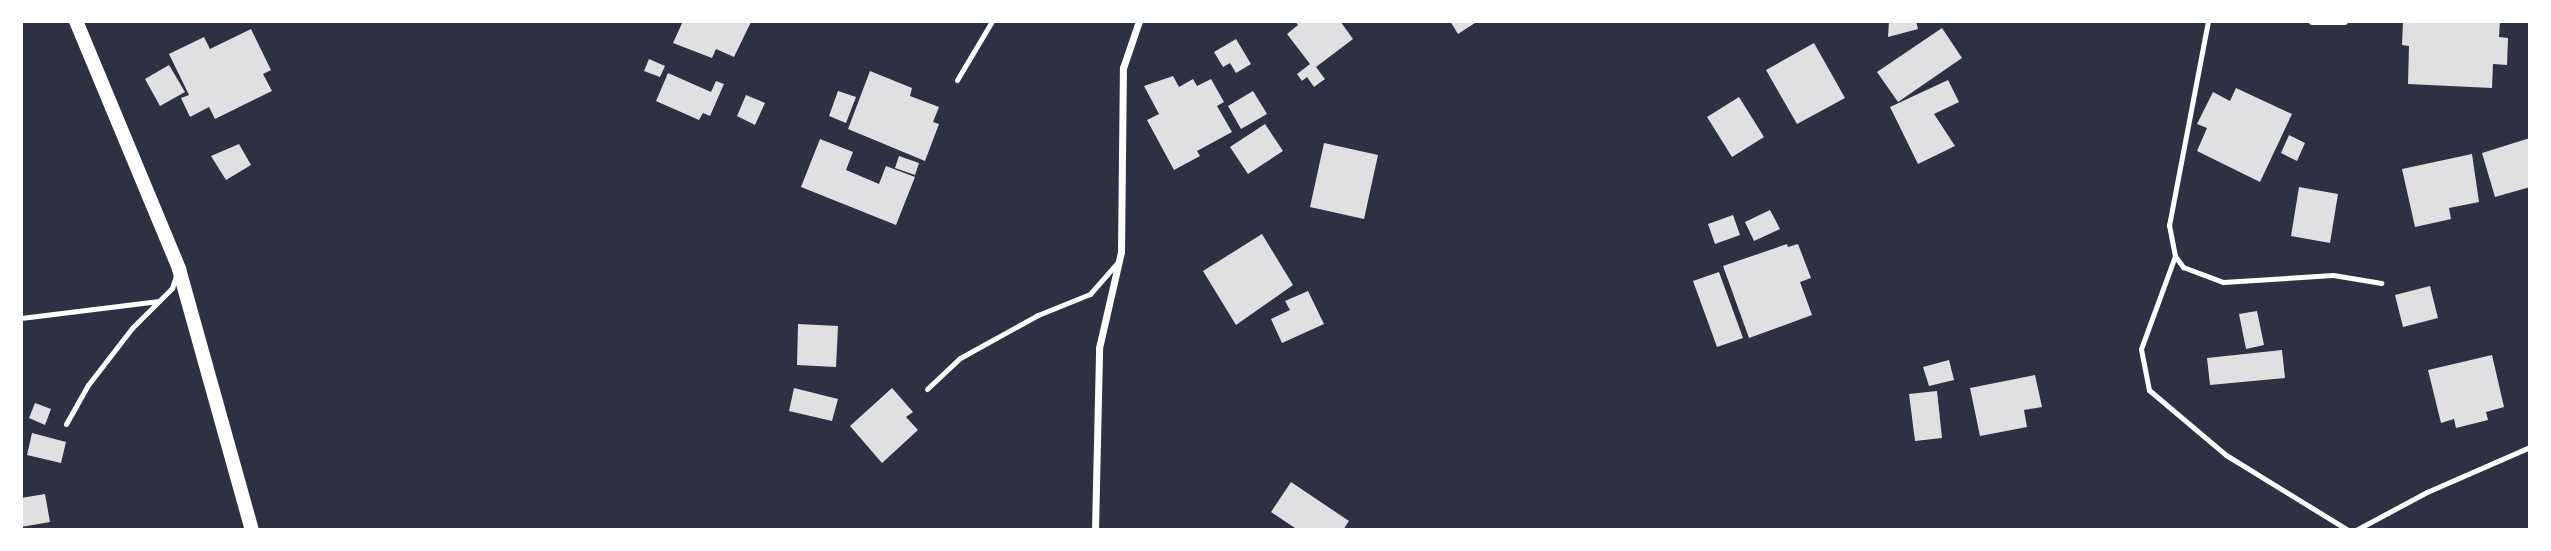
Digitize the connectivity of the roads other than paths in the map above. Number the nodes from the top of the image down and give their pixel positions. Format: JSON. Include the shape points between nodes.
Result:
{"nodes":[{"id":1,"x":76,"y":21,"type":"edge"},
{"id":2,"x":992,"y":21,"type":"edge"},
{"id":3,"x":1139,"y":21,"type":"edge"},
{"id":4,"x":2208,"y":21,"type":"edge"},
{"id":5,"x":2312,"y":21,"type":"edge"},
{"id":6,"x":2344,"y":21,"type":"edge"},
{"id":7,"x":957,"y":80,"type":"dead end"},
{"id":8,"x":2175,"y":256,"type":"junction"},
{"id":9,"x":1119,"y":261,"type":"junction"},
{"id":10,"x":179,"y":269,"type":"junction"},
{"id":11,"x":2381,"y":283,"type":"dead end"},
{"id":12,"x":159,"y":301,"type":"junction"},
{"id":13,"x":21,"y":318,"type":"edge"},
{"id":14,"x":927,"y":389,"type":"dead end"},
{"id":15,"x":66,"y":424,"type":"dead end"},
{"id":16,"x":2530,"y":447,"type":"edge"},
{"id":17,"x":252,"y":530,"type":"edge"},
{"id":18,"x":1095,"y":530,"type":"edge"},
{"id":19,"x":2348,"y":530,"type":"edge"},
{"id":20,"x":2356,"y":530,"type":"edge"}],
"edges":[{"from":1,"to":10,"type":"main road"},
{"from":2,"to":7,"type":"lane"},
{"from":3,"to":9,"type":"street","via":[[1123,68]]},
{"from":4,"to":8,"type":"lane","via":[[2169,225]]},
{"from":5,"to":6,"type":"street"},
{"from":8,"to":11,"type":"lane","via":[[2183,267],[2223,282],[2333,275]]},
{"from":8,"to":19,"type":"lane","via":[[2141,349],[2148,390],[2226,455]]},
{"from":9,"to":14,"type":"lane","via":[[1090,294],[1038,315],[960,358]]},
{"from":9,"to":18,"type":"street","via":[[1099,348]]},
{"from":10,"to":12,"type":"lane","via":[[172,288]]},
{"from":10,"to":17,"type":"main road"},
{"from":12,"to":13,"type":"lane"},
{"from":12,"to":15,"type":"lane","via":[[89,385]]},
{"from":16,"to":20,"type":"lane","via":[[2427,492]]}]}
